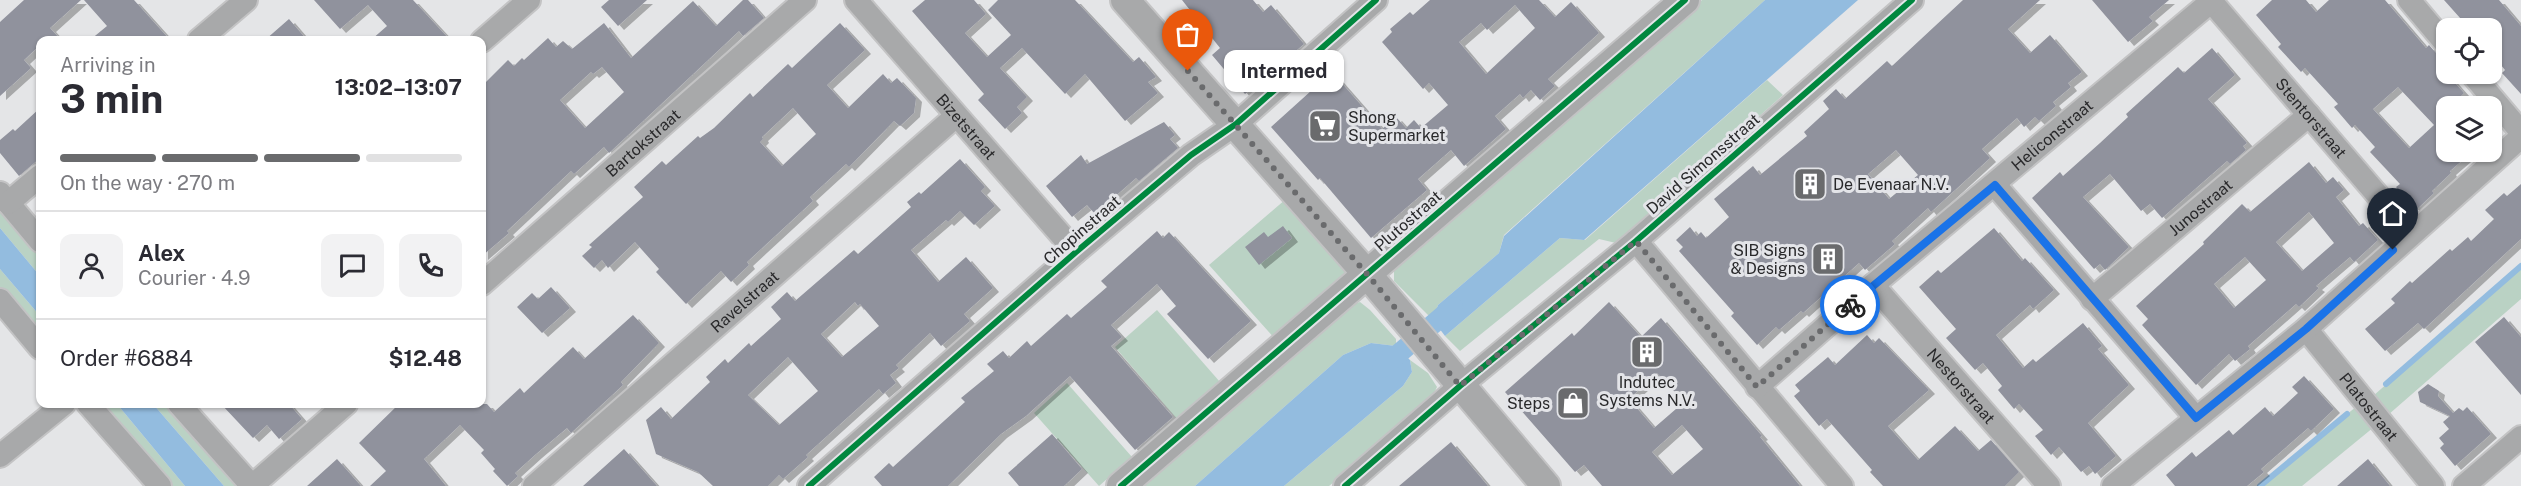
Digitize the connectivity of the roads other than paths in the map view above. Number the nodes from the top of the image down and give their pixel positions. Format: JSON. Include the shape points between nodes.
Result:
{"nodes":[{"id":1,"x":246,"y":0,"type":"edge"},
{"id":2,"x":529,"y":0,"type":"edge"},
{"id":3,"x":805,"y":0,"type":"edge"},
{"id":4,"x":856,"y":0,"type":"edge"},
{"id":5,"x":1125,"y":0,"type":"edge"},
{"id":6,"x":1376,"y":0,"type":"edge"},
{"id":7,"x":1686,"y":0,"type":"edge"},
{"id":8,"x":1912,"y":0,"type":"edge"},
{"id":9,"x":2409,"y":0,"type":"edge"},
{"id":10,"x":2212,"y":1,"type":"edge"},
{"id":11,"x":2436,"y":32,"type":"edge"},
{"id":12,"x":204,"y":36,"type":"edge"},
{"id":13,"x":486,"y":38,"type":"edge"},
{"id":14,"x":2480,"y":84,"type":"edge"},
{"id":15,"x":2309,"y":115,"type":"junction"},
{"id":16,"x":956,"y":116,"type":"junction"},
{"id":17,"x":1236,"y":124,"type":"junction"},
{"id":18,"x":2521,"y":132,"type":"edge"},
{"id":19,"x":2521,"y":137,"type":"edge"},
{"id":20,"x":36,"y":178,"type":"edge"},
{"id":21,"x":1995,"y":185,"type":"junction"},
{"id":22,"x":4,"y":198,"type":"edge"},
{"id":23,"x":2411,"y":234,"type":"junction"},
{"id":24,"x":36,"y":237,"type":"edge"},
{"id":25,"x":1636,"y":241,"type":"junction"},
{"id":26,"x":1076,"y":252,"type":"junction"},
{"id":27,"x":486,"y":280,"type":"edge"},
{"id":28,"x":1375,"y":283,"type":"junction"},
{"id":29,"x":1873,"y":285,"type":"junction"},
{"id":30,"x":2092,"y":299,"type":"junction"},
{"id":31,"x":0,"y":300,"type":"edge"},
{"id":32,"x":2306,"y":329,"type":"junction"},
{"id":33,"x":36,"y":343,"type":"edge"},
{"id":34,"x":1454,"y":378,"type":"junction"},
{"id":35,"x":1757,"y":387,"type":"junction"},
{"id":36,"x":59,"y":408,"type":"edge"},
{"id":37,"x":92,"y":408,"type":"edge"},
{"id":38,"x":183,"y":408,"type":"edge"},
{"id":39,"x":341,"y":408,"type":"edge"},
{"id":40,"x":2196,"y":418,"type":"junction"},
{"id":41,"x":2521,"y":437,"type":"edge"},
{"id":42,"x":0,"y":456,"type":"edge"},
{"id":43,"x":160,"y":486,"type":"edge"},
{"id":44,"x":252,"y":486,"type":"edge"},
{"id":45,"x":534,"y":486,"type":"edge"},
{"id":46,"x":809,"y":486,"type":"edge"},
{"id":47,"x":1121,"y":486,"type":"edge"},
{"id":48,"x":1345,"y":486,"type":"edge"},
{"id":49,"x":1546,"y":486,"type":"edge"},
{"id":50,"x":1842,"y":486,"type":"edge"},
{"id":51,"x":2049,"y":486,"type":"edge"},
{"id":52,"x":2113,"y":486,"type":"edge"},
{"id":53,"x":2433,"y":486,"type":"edge"},
{"id":54,"x":2464,"y":486,"type":"edge"}],
"edges":[{"from":1,"to":12,"type":"street"},
{"from":2,"to":13,"type":"street"},
{"from":3,"to":27,"type":"street","name":"Bartokstraat"},
{"from":4,"to":16,"type":"street","name":"Bizetstraat"},
{"from":5,"to":17,"type":"street"},
{"from":6,"to":17,"type":"street","name":"Chopinstraat"},
{"from":7,"to":28,"type":"street","name":"Plutostraat"},
{"from":8,"to":25,"type":"street","name":"David Simonsstraat"},
{"from":9,"to":11,"type":"street"},
{"from":10,"to":15,"type":"street","name":"Stentorstraat"},
{"from":10,"to":21,"type":"street","name":"Heliconstraat"},
{"from":14,"to":18,"type":"street"},
{"from":15,"to":23,"type":"street","name":"Stentorstraat"},
{"from":15,"to":30,"type":"street","name":"Junostraat"},
{"from":16,"to":26,"type":"street","name":"Bizetstraat"},
{"from":16,"to":45,"type":"street","name":"Ravelstraat"},
{"from":17,"to":26,"type":"street","name":"Chopinstraat","via":[[1191,155]]},
{"from":17,"to":28,"type":"street"},
{"from":19,"to":23,"type":"street"},
{"from":20,"to":22,"type":"street"},
{"from":21,"to":29,"type":"street","name":"Heliconstraat"},
{"from":21,"to":30,"type":"street"},
{"from":22,"to":24,"type":"street"},
{"from":23,"to":32,"type":"street"},
{"from":25,"to":34,"type":"street","name":"David Simonsstraat"},
{"from":25,"to":35,"type":"street"},
{"from":26,"to":46,"type":"street","name":"Chopinstraat"},
{"from":28,"to":34,"type":"street"},
{"from":28,"to":47,"type":"street","name":"Plutostraat"},
{"from":29,"to":35,"type":"street","name":"Heliconstraat"},
{"from":29,"to":51,"type":"street","name":"Nestorstraat"},
{"from":30,"to":40,"type":"street"},
{"from":31,"to":33,"type":"street"},
{"from":32,"to":40,"type":"street"},
{"from":32,"to":53,"type":"street","name":"Platostraat"},
{"from":34,"to":48,"type":"street","name":"David Simonsstraat"},
{"from":34,"to":49,"type":"street"},
{"from":35,"to":50,"type":"street"},
{"from":36,"to":42,"type":"street"},
{"from":37,"to":43,"type":"street"},
{"from":38,"to":44,"type":"street"},
{"from":39,"to":44,"type":"street"},
{"from":40,"to":52,"type":"street"},
{"from":41,"to":54,"type":"street"}]}
